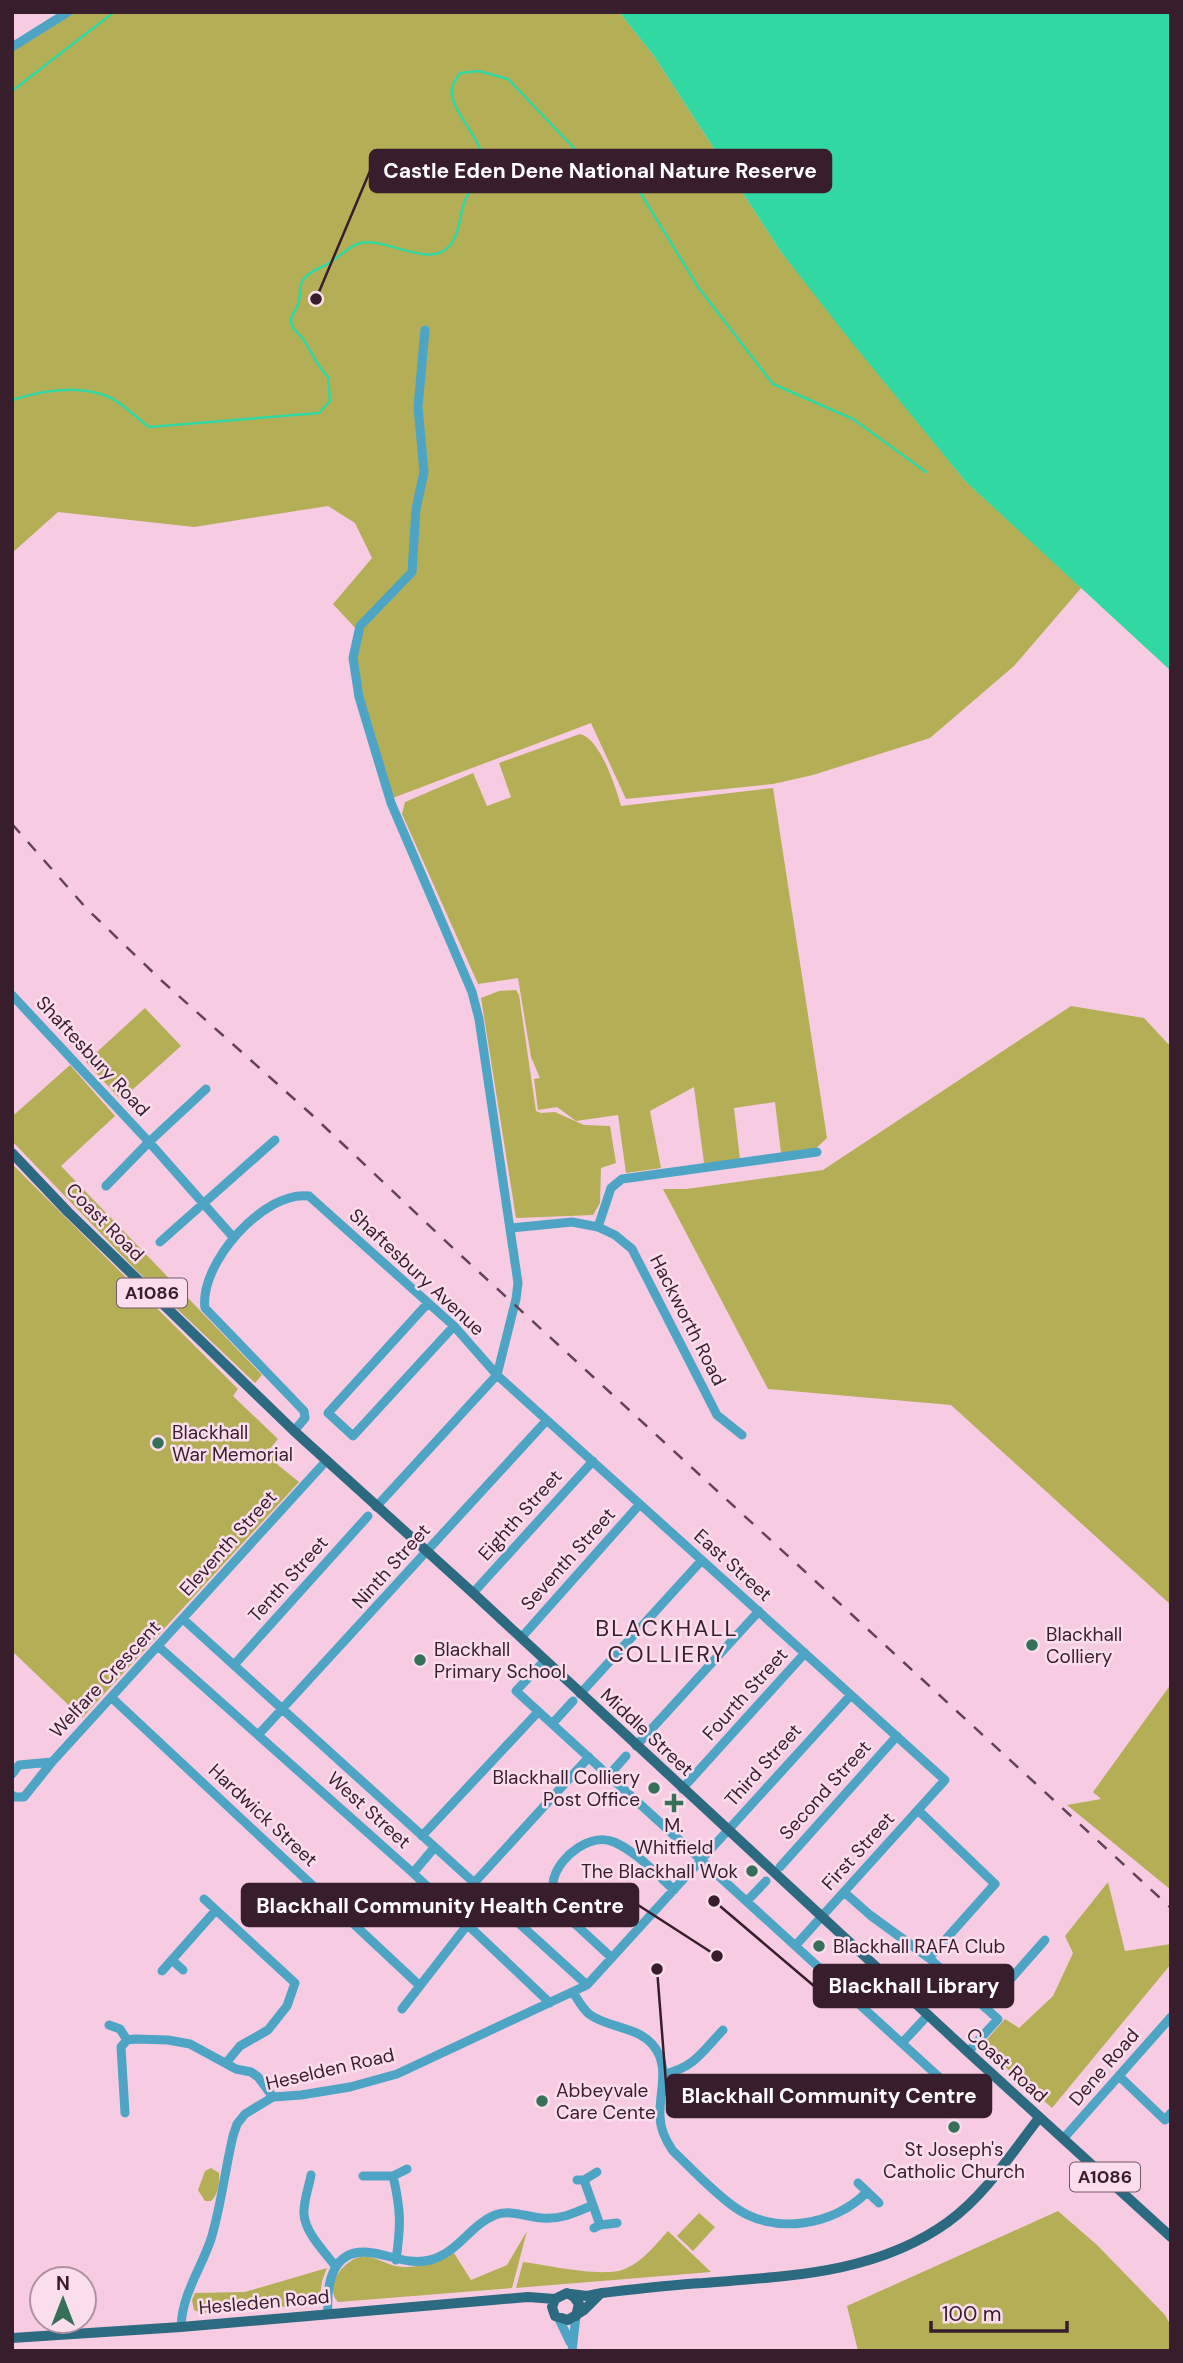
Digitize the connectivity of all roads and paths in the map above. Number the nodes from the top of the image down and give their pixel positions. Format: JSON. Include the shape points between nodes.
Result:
{"nodes":[{"id":1,"x":68,"y":12,"type":"edge"},
{"id":2,"x":12,"y":47,"type":"edge"},
{"id":3,"x":425,"y":330,"type":"dead end"},
{"id":4,"x":12,"y":995,"type":"edge"},
{"id":5,"x":206,"y":1089,"type":"dead end"},
{"id":6,"x":275,"y":1140,"type":"dead end"},
{"id":7,"x":149,"y":1142,"type":"junction"},
{"id":8,"x":817,"y":1152,"type":"dead end"},
{"id":9,"x":12,"y":1153,"type":"edge"},
{"id":10,"x":106,"y":1186,"type":"dead end"},
{"id":11,"x":204,"y":1204,"type":"junction"},
{"id":12,"x":598,"y":1227,"type":"junction"},
{"id":13,"x":511,"y":1228,"type":"junction"},
{"id":14,"x":233,"y":1237,"type":"junction"},
{"id":15,"x":160,"y":1242,"type":"dead end"},
{"id":16,"x":428,"y":1303,"type":"junction"},
{"id":17,"x":454,"y":1326,"type":"junction"},
{"id":18,"x":497,"y":1375,"type":"junction"},
{"id":19,"x":547,"y":1420,"type":"junction"},
{"id":20,"x":295,"y":1431,"type":"junction"},
{"id":21,"x":742,"y":1435,"type":"dead end"},
{"id":22,"x":327,"y":1460,"type":"junction"},
{"id":23,"x":593,"y":1461,"type":"junction"},
{"id":24,"x":640,"y":1504,"type":"junction"},
{"id":25,"x":376,"y":1507,"type":"junction"},
{"id":26,"x":368,"y":1516,"type":"dead end"},
{"id":27,"x":428,"y":1552,"type":"junction"},
{"id":28,"x":702,"y":1560,"type":"junction"},
{"id":29,"x":473,"y":1593,"type":"junction"},
{"id":30,"x":759,"y":1611,"type":"junction"},
{"id":31,"x":183,"y":1619,"type":"junction"},
{"id":32,"x":521,"y":1638,"type":"junction"},
{"id":33,"x":159,"y":1647,"type":"junction"},
{"id":34,"x":805,"y":1653,"type":"junction"},
{"id":35,"x":545,"y":1660,"type":"junction"},
{"id":36,"x":234,"y":1665,"type":"junction"},
{"id":37,"x":851,"y":1695,"type":"junction"},
{"id":38,"x":577,"y":1697,"type":"junction"},
{"id":39,"x":112,"y":1698,"type":"junction"},
{"id":40,"x":283,"y":1709,"type":"junction"},
{"id":41,"x":538,"y":1712,"type":"junction"},
{"id":42,"x":552,"y":1724,"type":"junction"},
{"id":43,"x":259,"y":1734,"type":"junction"},
{"id":44,"x":897,"y":1736,"type":"junction"},
{"id":45,"x":636,"y":1746,"type":"junction"},
{"id":46,"x":625,"y":1756,"type":"dead end"},
{"id":47,"x":589,"y":1757,"type":"junction"},
{"id":48,"x":52,"y":1762,"type":"junction"},
{"id":49,"x":12,"y":1774,"type":"edge"},
{"id":50,"x":609,"y":1775,"type":"junction"},
{"id":51,"x":945,"y":1780,"type":"joint"},
{"id":52,"x":682,"y":1788,"type":"junction"},
{"id":53,"x":12,"y":1795,"type":"edge"},
{"id":54,"x":918,"y":1810,"type":"junction"},
{"id":55,"x":727,"y":1830,"type":"junction"},
{"id":56,"x":422,"y":1836,"type":"junction"},
{"id":57,"x":434,"y":1848,"type":"junction"},
{"id":58,"x":702,"y":1859,"type":"junction"},
{"id":59,"x":780,"y":1867,"type":"dead end"},
{"id":60,"x":413,"y":1873,"type":"junction"},
{"id":61,"x":766,"y":1881,"type":"dead end"},
{"id":62,"x":474,"y":1883,"type":"junction"},
{"id":63,"x":674,"y":1890,"type":"junction"},
{"id":64,"x":844,"y":1892,"type":"junction"},
{"id":65,"x":204,"y":1899,"type":"dead end"},
{"id":66,"x":747,"y":1901,"type":"junction"},
{"id":67,"x":216,"y":1910,"type":"junction"},
{"id":68,"x":822,"y":1917,"type":"junction"},
{"id":69,"x":467,"y":1924,"type":"junction"},
{"id":70,"x":1045,"y":1940,"type":"dead end"},
{"id":71,"x":796,"y":1945,"type":"junction"},
{"id":72,"x":612,"y":1958,"type":"junction"},
{"id":73,"x":929,"y":1958,"type":"junction"},
{"id":74,"x":172,"y":1960,"type":"junction"},
{"id":75,"x":183,"y":1970,"type":"dead end"},
{"id":76,"x":162,"y":1972,"type":"dead end"},
{"id":77,"x":587,"y":1985,"type":"junction"},
{"id":78,"x":420,"y":1986,"type":"junction"},
{"id":79,"x":573,"y":1992,"type":"junction"},
{"id":80,"x":550,"y":2003,"type":"junction"},
{"id":81,"x":985,"y":2008,"type":"junction"},
{"id":82,"x":402,"y":2010,"type":"dead end"},
{"id":83,"x":928,"y":2015,"type":"junction"},
{"id":84,"x":1171,"y":2017,"type":"edge"},
{"id":85,"x":109,"y":2025,"type":"dead end"},
{"id":86,"x":723,"y":2030,"type":"dead end"},
{"id":87,"x":127,"y":2040,"type":"junction"},
{"id":88,"x":902,"y":2042,"type":"junction"},
{"id":89,"x":968,"y":2052,"type":"junction"},
{"id":90,"x":226,"y":2063,"type":"junction"},
{"id":91,"x":664,"y":2074,"type":"junction"},
{"id":92,"x":1119,"y":2076,"type":"junction"},
{"id":93,"x":951,"y":2088,"type":"dead end"},
{"id":94,"x":273,"y":2097,"type":"junction"},
{"id":95,"x":125,"y":2113,"type":"dead end"},
{"id":96,"x":1171,"y":2113,"type":"edge"},
{"id":97,"x":1039,"y":2118,"type":"junction"},
{"id":98,"x":1063,"y":2140,"type":"junction"},
{"id":99,"x":407,"y":2169,"type":"dead end"},
{"id":100,"x":597,"y":2172,"type":"dead end"},
{"id":101,"x":363,"y":2176,"type":"dead end"},
{"id":102,"x":393,"y":2176,"type":"junction"},
{"id":103,"x":297,"y":2180,"type":"dead end"},
{"id":104,"x":858,"y":2183,"type":"dead end"},
{"id":105,"x":867,"y":2192,"type":"junction"},
{"id":106,"x":879,"y":2203,"type":"dead end"},
{"id":107,"x":593,"y":2205,"type":"junction"},
{"id":108,"x":617,"y":2223,"type":"dead end"},
{"id":109,"x":1171,"y":2237,"type":"edge"},
{"id":110,"x":396,"y":2260,"type":"junction"},
{"id":111,"x":335,"y":2267,"type":"junction"},
{"id":112,"x":602,"y":2293,"type":"junction"},
{"id":113,"x":571,"y":2294,"type":"junction"},
{"id":114,"x":518,"y":2298,"type":"junction"},
{"id":115,"x":555,"y":2298,"type":"junction"},
{"id":116,"x":328,"y":2314,"type":"junction"},
{"id":117,"x":556,"y":2315,"type":"junction"},
{"id":118,"x":576,"y":2316,"type":"junction"},
{"id":119,"x":181,"y":2327,"type":"junction"},
{"id":120,"x":12,"y":2338,"type":"edge"},
{"id":121,"x":572,"y":2348,"type":"edge"}],
"edges":[{"from":1,"to":2,"type":"street"},
{"from":3,"to":13,"type":"street","via":[[418,407],[424,472],[416,509],[412,572],[360,625],[353,658],[359,697],[391,803],[472,992]]},
{"from":4,"to":7,"type":"street","name":"Shaftesbury Road"},
{"from":5,"to":7,"type":"street","name":"Shaftesbury Road"},
{"from":6,"to":11,"type":"street"},
{"from":7,"to":10,"type":"street","name":"Shaftesbury Road"},
{"from":7,"to":11,"type":"street","name":"Shaftesbury Road"},
{"from":8,"to":12,"type":"street","via":[[622,1179],[611,1188]]},
{"from":9,"to":20,"type":"main road","name":"Coast Road","number":"A1086"},
{"from":11,"to":14,"type":"street","name":"Shaftesbury Road"},
{"from":11,"to":15,"type":"street"},
{"from":12,"to":13,"type":"street","via":[[572,1222]]},
{"from":12,"to":21,"type":"street","name":"Hackworth Road","via":[[632,1249],[717,1415]]},
{"from":13,"to":18,"type":"street","via":[[519,1283]]},
{"from":14,"to":16,"type":"street","name":"Shaftesbury Avenue","via":[[278,1203],[309,1196]]},
{"from":14,"to":20,"type":"street","via":[[203,1295],[205,1308],[299,1404],[305,1419]]},
{"from":16,"to":17,"type":"street","name":"Shaftesbury Avenue"},
{"from":16,"to":17,"type":"street","via":[[328,1413],[345,1429],[354,1436]]},
{"from":17,"to":18,"type":"street","name":"Shaftesbury Avenue"},
{"from":18,"to":19,"type":"street","name":"East Street"},
{"from":18,"to":25,"type":"street"},
{"from":19,"to":23,"type":"street","name":"East Street"},
{"from":19,"to":27,"type":"street","name":"Ninth Street"},
{"from":20,"to":22,"type":"main road","name":"Middle Street","number":"A1086"},
{"from":22,"to":25,"type":"main road","name":"Middle Street","number":"A1086"},
{"from":22,"to":31,"type":"street","name":"Eleventh Street"},
{"from":23,"to":24,"type":"street","name":"East Street"},
{"from":23,"to":29,"type":"street","name":"Eighth Street"},
{"from":24,"to":28,"type":"street","name":"East Street"},
{"from":24,"to":32,"type":"street","name":"Seventh Street"},
{"from":25,"to":27,"type":"main road","name":"Middle Street","number":"A1086"},
{"from":26,"to":36,"type":"street","name":"Tenth Street"},
{"from":27,"to":29,"type":"main road","name":"Middle Street","number":"A1086"},
{"from":27,"to":40,"type":"street","name":"Ninth Street"},
{"from":28,"to":30,"type":"street","name":"East Street"},
{"from":28,"to":38,"type":"street"},
{"from":29,"to":32,"type":"main road","name":"Middle Street","number":"A1086"},
{"from":30,"to":34,"type":"street","name":"East Street"},
{"from":30,"to":45,"type":"street"},
{"from":31,"to":33,"type":"street","name":"Welfare Crescent"},
{"from":31,"to":36,"type":"street"},
{"from":32,"to":35,"type":"main road","name":"Middle Street","number":"A1086"},
{"from":33,"to":39,"type":"street","name":"Welfare Crescent"},
{"from":33,"to":43,"type":"street","name":"West Street"},
{"from":34,"to":37,"type":"street","name":"East Street"},
{"from":34,"to":52,"type":"street","name":"Fourth Street"},
{"from":35,"to":38,"type":"main road","name":"Middle Street","number":"A1086"},
{"from":35,"to":41,"type":"street","via":[[516,1691]]},
{"from":36,"to":40,"type":"street"},
{"from":37,"to":44,"type":"street","name":"East Street"},
{"from":37,"to":55,"type":"street","name":"Third Street"},
{"from":38,"to":42,"type":"street"},
{"from":38,"to":45,"type":"main road","name":"Middle Street","number":"A1086"},
{"from":39,"to":48,"type":"street","name":"Welfare Crescent"},
{"from":39,"to":78,"type":"street","name":"Hardwick Street"},
{"from":40,"to":43,"type":"street","name":"Ninth Street"},
{"from":40,"to":56,"type":"street"},
{"from":41,"to":42,"type":"street"},
{"from":41,"to":56,"type":"street"},
{"from":42,"to":47,"type":"street"},
{"from":43,"to":60,"type":"street","name":"West Street"},
{"from":44,"to":51,"type":"street","name":"East Street"},
{"from":44,"to":59,"type":"street","name":"Second Street"},
{"from":45,"to":52,"type":"main road","name":"Middle Street","number":"A1086"},
{"from":46,"to":50,"type":"street"},
{"from":47,"to":50,"type":"street"},
{"from":47,"to":62,"type":"street"},
{"from":48,"to":49,"type":"street","name":"Welfare Crescent","via":[[19,1765]]},
{"from":48,"to":53,"type":"street","name":"Welfare Crescent","via":[[24,1797]]},
{"from":50,"to":58,"type":"street"},
{"from":51,"to":54,"type":"street","name":"First Street"},
{"from":52,"to":55,"type":"main road","name":"Middle Street","number":"A1086"},
{"from":54,"to":64,"type":"street","name":"First Street"},
{"from":54,"to":73,"type":"street","via":[[995,1884]]},
{"from":55,"to":58,"type":"street","name":"Third Street"},
{"from":55,"to":68,"type":"main road","name":"Middle Street","number":"A1086"},
{"from":56,"to":57,"type":"street"},
{"from":57,"to":60,"type":"street"},
{"from":57,"to":62,"type":"street"},
{"from":58,"to":63,"type":"street","name":"Heselden Road"},
{"from":58,"to":66,"type":"street"},
{"from":60,"to":69,"type":"street","name":"West Street"},
{"from":61,"to":66,"type":"street"},
{"from":62,"to":77,"type":"street"},
{"from":63,"to":72,"type":"street","name":"Heselden Road"},
{"from":63,"to":72,"type":"street","via":[[612,1841],[591,1840],[568,1854],[553,1878],[555,1899],[560,1910]]},
{"from":64,"to":68,"type":"street","name":"First Street"},
{"from":64,"to":73,"type":"street"},
{"from":65,"to":67,"type":"street"},
{"from":66,"to":71,"type":"street"},
{"from":67,"to":74,"type":"street"},
{"from":67,"to":90,"type":"street","via":[[295,1983],[287,2006],[268,2030],[240,2046]]},
{"from":68,"to":71,"type":"street","name":"First Street"},
{"from":68,"to":83,"type":"main road","name":"Coast Road","number":"A1086"},
{"from":69,"to":78,"type":"street"},
{"from":69,"to":80,"type":"street","name":"West Street"},
{"from":70,"to":81,"type":"street"},
{"from":71,"to":88,"type":"street"},
{"from":72,"to":77,"type":"street","name":"Heselden Road"},
{"from":73,"to":81,"type":"street"},
{"from":74,"to":75,"type":"street"},
{"from":74,"to":76,"type":"street"},
{"from":77,"to":79,"type":"street","name":"Heselden Road"},
{"from":78,"to":82,"type":"street"},
{"from":79,"to":80,"type":"street","name":"Heselden Road"},
{"from":79,"to":91,"type":"street","via":[[590,2014],[652,2044]]},
{"from":80,"to":94,"type":"street","name":"Heselden Road","via":[[397,2074],[350,2087]]},
{"from":81,"to":89,"type":"street","via":[[998,2020]]},
{"from":83,"to":88,"type":"street"},
{"from":83,"to":89,"type":"main road","name":"Coast Road","number":"A1086"},
{"from":84,"to":92,"type":"street","name":"Dene Road"},
{"from":85,"to":87,"type":"street","via":[[120,2029]]},
{"from":86,"to":91,"type":"street","via":[[690,2065]]},
{"from":87,"to":90,"type":"street","via":[[190,2044]]},
{"from":87,"to":95,"type":"street","via":[[121,2047]]},
{"from":88,"to":93,"type":"street"},
{"from":89,"to":97,"type":"main road","name":"Coast Road","number":"A1086"},
{"from":90,"to":94,"type":"street","via":[[258,2077]]},
{"from":91,"to":105,"type":"street","via":[[660,2114],[667,2144],[734,2207],[751,2216],[793,2224],[836,2214],[854,2206]]},
{"from":92,"to":96,"type":"street","via":[[1165,2119]]},
{"from":92,"to":98,"type":"street","name":"Dene Road"},
{"from":94,"to":119,"type":"street","name":"Heselden Road","via":[[237,2124],[211,2239],[181,2312]]},
{"from":97,"to":98,"type":"main road","name":"Coast Road","number":"A1086"},
{"from":97,"to":112,"type":"main road","via":[[970,2203],[947,2222],[891,2253],[812,2273]]},
{"from":98,"to":109,"type":"main road","name":"Coast Road","number":"A1086"},
{"from":99,"to":102,"type":"street"},
{"from":100,"to":107,"type":"street","via":[[581,2180]]},
{"from":101,"to":102,"type":"street"},
{"from":102,"to":110,"type":"street","via":[[401,2224]]},
{"from":103,"to":111,"type":"street","via":[[310,2179],[304,2213],[307,2224]]},
{"from":104,"to":105,"type":"street"},
{"from":105,"to":106,"type":"street"},
{"from":107,"to":108,"type":"street","via":[[597,2226]]},
{"from":107,"to":110,"type":"street","via":[[558,2218],[505,2212],[492,2216],[444,2255],[422,2262]]},
{"from":110,"to":111,"type":"street","via":[[370,2252],[345,2258]]},
{"from":111,"to":116,"type":"street","via":[[327,2291]]},
{"from":112,"to":113,"type":"main road"},
{"from":112,"to":118,"type":"main road"},
{"from":113,"to":115,"type":"main road"},
{"from":113,"to":118,"type":"main road","via":[[579,2304]]},
{"from":114,"to":115,"type":"main road","name":"Hesleden Road"},
{"from":114,"to":116,"type":"main road","name":"Hesleden Road"},
{"from":114,"to":117,"type":"main road"},
{"from":115,"to":117,"type":"main road"},
{"from":116,"to":119,"type":"main road","name":"Hesleden Road"},
{"from":117,"to":118,"type":"main road","via":[[568,2320]]},
{"from":117,"to":121,"type":"street"},
{"from":118,"to":121,"type":"street"},
{"from":119,"to":120,"type":"main road","name":"Hesleden Road"}]}
